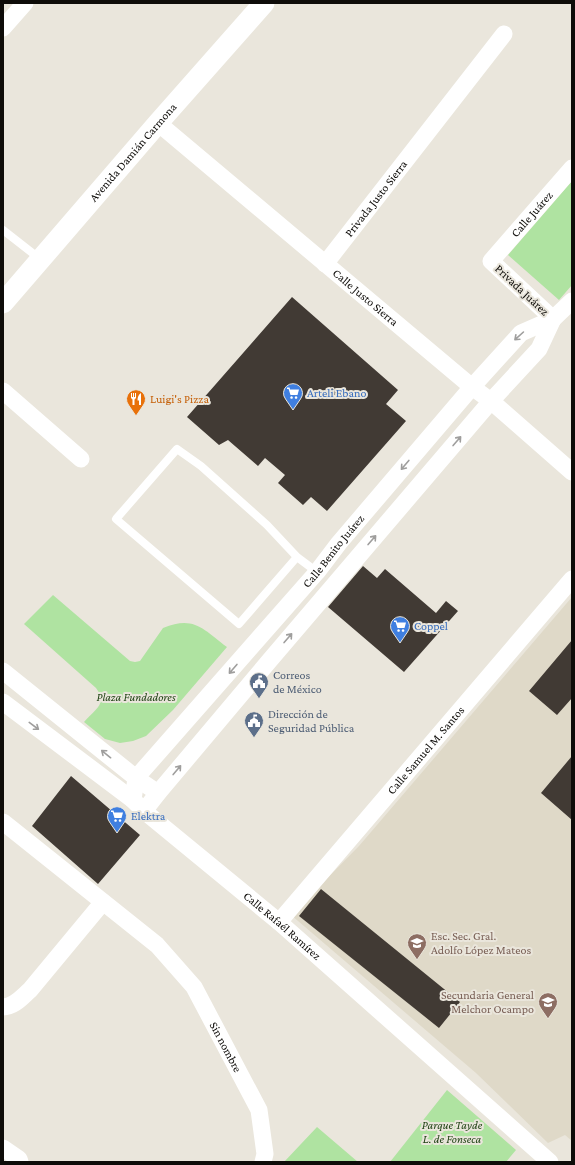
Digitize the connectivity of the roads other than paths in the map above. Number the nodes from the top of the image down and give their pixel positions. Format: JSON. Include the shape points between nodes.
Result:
{"nodes":[{"id":1,"x":25,"y":3,"type":"edge"},
{"id":2,"x":264,"y":3,"type":"edge"},
{"id":3,"x":3,"y":28,"type":"edge"},
{"id":4,"x":504,"y":34,"type":"dead end"},
{"id":5,"x":158,"y":123,"type":"junction"},
{"id":6,"x":572,"y":168,"type":"edge"},
{"id":7,"x":3,"y":230,"type":"edge"},
{"id":8,"x":40,"y":259,"type":"junction"},
{"id":9,"x":491,"y":261,"type":"joint"},
{"id":10,"x":326,"y":264,"type":"junction"},
{"id":11,"x":572,"y":300,"type":"edge"},
{"id":12,"x":3,"y":303,"type":"edge"},
{"id":13,"x":553,"y":319,"type":"junction"},
{"id":14,"x":472,"y":387,"type":"junction"},
{"id":15,"x":3,"y":391,"type":"edge"},
{"id":16,"x":492,"y":401,"type":"junction"},
{"id":17,"x":81,"y":459,"type":"dead end"},
{"id":18,"x":572,"y":472,"type":"edge"},
{"id":19,"x":297,"y":557,"type":"junction"},
{"id":20,"x":317,"y":572,"type":"junction"},
{"id":21,"x":572,"y":579,"type":"edge"},
{"id":22,"x":253,"y":646,"type":"junction"},
{"id":23,"x":270,"y":660,"type":"junction"},
{"id":24,"x":3,"y":671,"type":"edge"},
{"id":25,"x":3,"y":702,"type":"edge"},
{"id":26,"x":136,"y":778,"type":"junction"},
{"id":27,"x":158,"y":793,"type":"junction"},
{"id":28,"x":138,"y":806,"type":"junction"},
{"id":29,"x":3,"y":822,"type":"edge"},
{"id":30,"x":103,"y":902,"type":"junction"},
{"id":31,"x":279,"y":922,"type":"junction"},
{"id":32,"x":3,"y":1007,"type":"edge"},
{"id":33,"x":3,"y":1148,"type":"edge"},
{"id":34,"x":20,"y":1162,"type":"edge"},
{"id":35,"x":263,"y":1162,"type":"edge"},
{"id":36,"x":550,"y":1162,"type":"edge"}],
"edges":[{"from":1,"to":3,"type":"street"},
{"from":2,"to":5,"type":"street","name":"Avenida Damián Carmona"},
{"from":4,"to":10,"type":"street","name":"Privada Justo Sierra"},
{"from":5,"to":8,"type":"street","name":"Avenida Damián Carmona"},
{"from":5,"to":10,"type":"street","name":"Calle Justo Sierra"},
{"from":6,"to":9,"type":"street","name":"Calle Juárez"},
{"from":7,"to":8,"type":"lane"},
{"from":8,"to":12,"type":"street","name":"Avenida Damián Carmona"},
{"from":9,"to":13,"type":"street","name":"Privada Juárez"},
{"from":10,"to":14,"type":"street","name":"Calle Justo Sierra"},
{"from":11,"to":13,"type":"street","name":"Calle Benito Juárez"},
{"from":13,"to":14,"type":"street","name":"Calle Benito Juárez","one_way":true,"via":[[521,333]]},
{"from":13,"to":16,"type":"street","name":"Calle Benito Juárez","via":[[539,349]]},
{"from":14,"to":16,"type":"street","name":"Calle Justo Sierra"},
{"from":14,"to":20,"type":"street","name":"Calle Benito Juárez","one_way":true},
{"from":15,"to":17,"type":"street"},
{"from":16,"to":18,"type":"street","name":"Calle Justo Sierra"},
{"from":23,"to":16,"type":"street","name":"Calle Benito Juárez","one_way":true},
{"from":19,"to":19,"type":"lane","via":[[238,624],[116,519],[177,449],[201,466]]},
{"from":19,"to":20,"type":"lane"},
{"from":20,"to":22,"type":"street","name":"Calle Benito Juárez"},
{"from":21,"to":31,"type":"street","name":"Calle Samuel M. Santos"},
{"from":22,"to":23,"type":"street"},
{"from":22,"to":26,"type":"street","name":"Calle Benito Juárez","one_way":true},
{"from":27,"to":23,"type":"street","name":"Calle Benito Juárez","one_way":true},
{"from":26,"to":24,"type":"street","one_way":true},
{"from":25,"to":28,"type":"street","name":"Calle Rafaél Ramírez","one_way":true},
{"from":26,"to":27,"type":"street"},
{"from":26,"to":28,"type":"street"},
{"from":27,"to":28,"type":"street","name":"Calle Benito Juárez"},
{"from":28,"to":31,"type":"street","name":"Calle Rafaél Ramírez"},
{"from":29,"to":30,"type":"street","name":"Sin nombre"},
{"from":30,"to":32,"type":"street","via":[[30,990],[9,1007]]},
{"from":30,"to":35,"type":"street","name":"Sin nombre","via":[[157,945],[194,987],[259,1110],[265,1154]]},
{"from":31,"to":36,"type":"street","name":"Calle Rafaél Ramírez"},
{"from":33,"to":34,"type":"street"}]}
